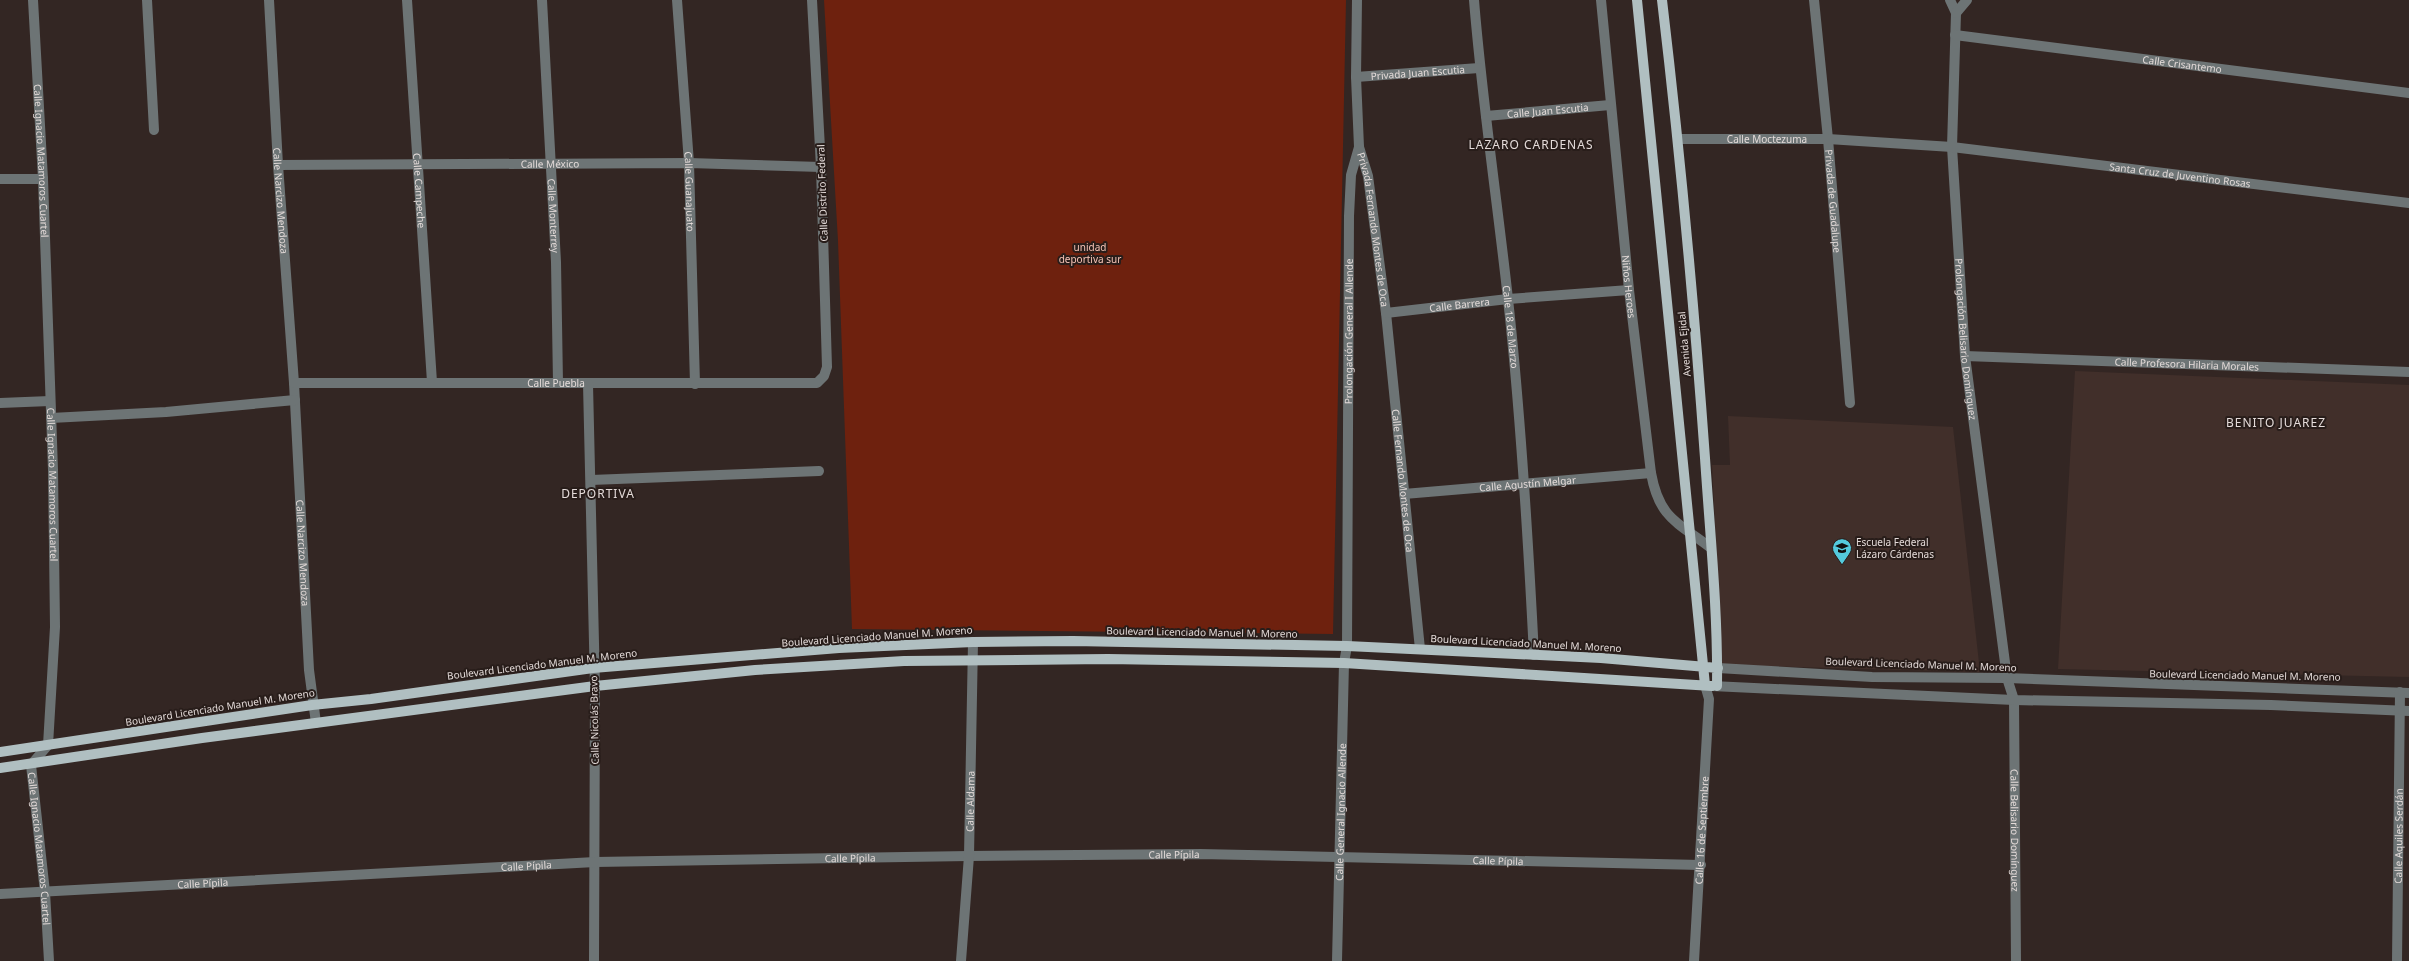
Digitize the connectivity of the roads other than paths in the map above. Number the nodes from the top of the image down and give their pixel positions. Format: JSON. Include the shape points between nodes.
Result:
{"nodes":[{"id":1,"x":34,"y":0,"type":"edge"},
{"id":2,"x":147,"y":0,"type":"edge"},
{"id":3,"x":269,"y":0,"type":"edge"},
{"id":4,"x":407,"y":0,"type":"edge"},
{"id":5,"x":542,"y":0,"type":"edge"},
{"id":6,"x":677,"y":0,"type":"edge"},
{"id":7,"x":812,"y":0,"type":"edge"},
{"id":8,"x":1357,"y":0,"type":"edge"},
{"id":9,"x":1474,"y":0,"type":"edge"},
{"id":10,"x":1601,"y":0,"type":"edge"},
{"id":11,"x":1637,"y":0,"type":"edge"},
{"id":12,"x":1662,"y":0,"type":"edge"},
{"id":13,"x":1814,"y":0,"type":"edge"},
{"id":14,"x":1950,"y":0,"type":"edge"},
{"id":15,"x":1967,"y":0,"type":"edge"},
{"id":16,"x":1956,"y":13,"type":"junction"},
{"id":17,"x":1955,"y":35,"type":"junction"},
{"id":18,"x":1479,"y":68,"type":"junction"},
{"id":19,"x":1356,"y":77,"type":"junction"},
{"id":20,"x":2409,"y":93,"type":"edge"},
{"id":21,"x":1610,"y":105,"type":"junction"},
{"id":22,"x":1486,"y":116,"type":"junction"},
{"id":23,"x":154,"y":130,"type":"dead end"},
{"id":24,"x":1678,"y":139,"type":"junction"},
{"id":25,"x":1828,"y":139,"type":"junction"},
{"id":26,"x":1359,"y":147,"type":"junction"},
{"id":27,"x":1952,"y":148,"type":"junction"},
{"id":28,"x":689,"y":163,"type":"junction"},
{"id":29,"x":278,"y":165,"type":"junction"},
{"id":30,"x":417,"y":165,"type":"junction"},
{"id":31,"x":549,"y":165,"type":"junction"},
{"id":32,"x":821,"y":167,"type":"junction"},
{"id":33,"x":0,"y":179,"type":"edge"},
{"id":34,"x":43,"y":179,"type":"junction"},
{"id":35,"x":2409,"y":203,"type":"edge"},
{"id":36,"x":1629,"y":290,"type":"junction"},
{"id":37,"x":1508,"y":299,"type":"junction"},
{"id":38,"x":1386,"y":313,"type":"junction"},
{"id":39,"x":1965,"y":356,"type":"junction"},
{"id":40,"x":2409,"y":372,"type":"edge"},
{"id":41,"x":432,"y":382,"type":"junction"},
{"id":42,"x":294,"y":383,"type":"junction"},
{"id":43,"x":558,"y":383,"type":"junction"},
{"id":44,"x":818,"y":383,"type":"joint"},
{"id":45,"x":588,"y":384,"type":"junction"},
{"id":46,"x":695,"y":384,"type":"junction"},
{"id":47,"x":295,"y":400,"type":"junction"},
{"id":48,"x":50,"y":401,"type":"junction"},
{"id":49,"x":0,"y":403,"type":"edge"},
{"id":50,"x":1850,"y":403,"type":"dead end"},
{"id":51,"x":51,"y":418,"type":"junction"},
{"id":52,"x":819,"y":471,"type":"dead end"},
{"id":53,"x":1650,"y":474,"type":"junction"},
{"id":54,"x":591,"y":480,"type":"junction"},
{"id":55,"x":1525,"y":485,"type":"junction"},
{"id":56,"x":1404,"y":494,"type":"junction"},
{"id":57,"x":1690,"y":532,"type":"junction"},
{"id":58,"x":1711,"y":548,"type":"junction"},
{"id":59,"x":973,"y":642,"type":"junction"},
{"id":60,"x":1347,"y":646,"type":"junction"},
{"id":61,"x":1420,"y":649,"type":"junction"},
{"id":62,"x":1534,"y":654,"type":"junction"},
{"id":63,"x":974,"y":661,"type":"junction"},
{"id":64,"x":1344,"y":663,"type":"junction"},
{"id":65,"x":1704,"y":666,"type":"junction"},
{"id":66,"x":593,"y":668,"type":"junction"},
{"id":67,"x":1718,"y":668,"type":"junction"},
{"id":68,"x":1840,"y":675,"type":"junction"},
{"id":69,"x":2007,"y":678,"type":"junction"},
{"id":70,"x":2111,"y":684,"type":"junction"},
{"id":71,"x":595,"y":686,"type":"junction"},
{"id":72,"x":1711,"y":686,"type":"junction"},
{"id":73,"x":1840,"y":692,"type":"junction"},
{"id":74,"x":2404,"y":692,"type":"edge"},
{"id":75,"x":2014,"y":700,"type":"junction"},
{"id":76,"x":2113,"y":701,"type":"junction"},
{"id":77,"x":312,"y":705,"type":"junction"},
{"id":78,"x":2404,"y":711,"type":"edge"},
{"id":79,"x":316,"y":723,"type":"junction"},
{"id":80,"x":48,"y":745,"type":"junction"},
{"id":81,"x":0,"y":752,"type":"edge"},
{"id":82,"x":31,"y":765,"type":"junction"},
{"id":83,"x":0,"y":768,"type":"edge"},
{"id":84,"x":969,"y":856,"type":"junction"},
{"id":85,"x":1341,"y":856,"type":"junction"},
{"id":86,"x":595,"y":862,"type":"junction"},
{"id":87,"x":1701,"y":865,"type":"junction"},
{"id":88,"x":45,"y":892,"type":"junction"},
{"id":89,"x":0,"y":894,"type":"edge"},
{"id":90,"x":49,"y":961,"type":"edge"},
{"id":91,"x":594,"y":961,"type":"edge"},
{"id":92,"x":961,"y":961,"type":"edge"},
{"id":93,"x":1337,"y":961,"type":"edge"},
{"id":94,"x":1694,"y":961,"type":"edge"},
{"id":95,"x":2016,"y":961,"type":"edge"},
{"id":96,"x":2397,"y":961,"type":"edge"}],
"edges":[{"from":1,"to":34,"type":"street","name":"Calle Ignacio Matamoros Cuartel"},
{"from":2,"to":23,"type":"street"},
{"from":3,"to":29,"type":"street","name":"Calle Narcizo Mendoza"},
{"from":4,"to":30,"type":"street","name":"Calle Campeche"},
{"from":5,"to":31,"type":"street","name":"Calle Monterrey"},
{"from":6,"to":28,"type":"street","name":"Calle Guanajuato"},
{"from":7,"to":32,"type":"street","name":"Calle Distrito Federal"},
{"from":8,"to":19,"type":"street","name":"Prolongación General I Allende"},
{"from":9,"to":18,"type":"street","name":"Calle 18 de Marzo"},
{"from":10,"to":21,"type":"street","name":"Niños Heroes"},
{"from":11,"to":57,"type":"main road","name":"Avenida Ejidal"},
{"from":12,"to":24,"type":"main road","name":"Avenida Ejidal"},
{"from":13,"to":25,"type":"street","name":"Privada de Guadalupe"},
{"from":14,"to":16,"type":"street","name":"Prolongación Belisario Domínguez"},
{"from":15,"to":16,"type":"street"},
{"from":16,"to":17,"type":"street","name":"Prolongación Belisario Domínguez"},
{"from":17,"to":20,"type":"street","name":"Calle Crisantemo"},
{"from":17,"to":27,"type":"street","name":"Prolongación Belisario Domínguez"},
{"from":18,"to":19,"type":"street","name":"Privada Juan Escutia"},
{"from":18,"to":22,"type":"street","name":"Calle 18 de Marzo"},
{"from":19,"to":26,"type":"street","name":"Prolongación General I Allende"},
{"from":21,"to":22,"type":"street","name":"Calle Juan Escutia"},
{"from":21,"to":36,"type":"street","name":"Niños Heroes"},
{"from":22,"to":37,"type":"street","name":"Calle 18 de Marzo"},
{"from":24,"to":25,"type":"street","name":"Calle Moctezuma"},
{"from":24,"to":58,"type":"main road","name":"Avenida Ejidal"},
{"from":25,"to":27,"type":"street","name":"Calle Moctezuma"},
{"from":25,"to":50,"type":"street","name":"Privada de Guadalupe"},
{"from":26,"to":38,"type":"street","name":"Privada Fernando Montes de Oca","via":[[1368,176]]},
{"from":26,"to":60,"type":"street","name":"Prolongación General I Allende","via":[[1351,175],[1349,216]]},
{"from":27,"to":35,"type":"street","name":"Santa Cruz de Juventino Rosas"},
{"from":27,"to":39,"type":"street","name":"Prolongación Belisario Domínguez"},
{"from":28,"to":31,"type":"street","name":"Calle México"},
{"from":28,"to":32,"type":"street","name":"Calle México"},
{"from":28,"to":46,"type":"street","name":"Calle Guanajuato"},
{"from":29,"to":30,"type":"street","name":"Calle México"},
{"from":29,"to":42,"type":"street","name":"Calle Narcizo Mendoza"},
{"from":30,"to":31,"type":"street","name":"Calle México"},
{"from":30,"to":41,"type":"street","name":"Calle Campeche"},
{"from":31,"to":43,"type":"street","name":"Calle Monterrey","via":[[556,262]]},
{"from":32,"to":44,"type":"street","name":"Calle Distrito Federal","via":[[827,367]]},
{"from":33,"to":34,"type":"street"},
{"from":34,"to":48,"type":"street","name":"Calle Ignacio Matamoros Cuartel"},
{"from":36,"to":37,"type":"street","name":"Calle Barrera"},
{"from":36,"to":53,"type":"street","name":"Niños Heroes"},
{"from":37,"to":38,"type":"street","name":"Calle Barrera"},
{"from":37,"to":55,"type":"street","name":"Calle 18 de Marzo"},
{"from":38,"to":56,"type":"street","name":"Calle Fernando Montes de Oca"},
{"from":39,"to":40,"type":"street","name":"Calle Profesora Hilaria Morales"},
{"from":39,"to":69,"type":"street","name":"Prolongación Belisario Domínguez"},
{"from":41,"to":42,"type":"street","name":"Calle Puebla"},
{"from":41,"to":43,"type":"street","name":"Calle Puebla"},
{"from":42,"to":47,"type":"street","name":"Calle Narcizo Mendoza"},
{"from":43,"to":45,"type":"street","name":"Calle Puebla"},
{"from":44,"to":46,"type":"street","name":"Calle Puebla"},
{"from":45,"to":46,"type":"street","name":"Calle Puebla"},
{"from":45,"to":54,"type":"street","name":"Calle Nicolás Bravo"},
{"from":47,"to":51,"type":"street","via":[[166,412]]},
{"from":47,"to":77,"type":"street","name":"Calle Narcizo Mendoza"},
{"from":48,"to":49,"type":"street"},
{"from":48,"to":51,"type":"street","name":"Calle Ignacio Matamoros Cuartel"},
{"from":51,"to":80,"type":"street","name":"Calle Ignacio Matamoros Cuartel","via":[[55,627]]},
{"from":52,"to":54,"type":"street"},
{"from":53,"to":55,"type":"street","name":"Calle Agustín Melgar"},
{"from":53,"to":57,"type":"street","name":"Niños Heroes","via":[[1661,508]]},
{"from":54,"to":66,"type":"street","name":"Calle Nicolás Bravo"},
{"from":55,"to":56,"type":"street","name":"Calle Agustín Melgar"},
{"from":55,"to":62,"type":"street","name":"Calle 18 de Marzo"},
{"from":56,"to":61,"type":"street","name":"Calle Fernando Montes de Oca"},
{"from":57,"to":58,"type":"street","name":"Niños Heroes"},
{"from":57,"to":65,"type":"main road","name":"Avenida Ejidal"},
{"from":58,"to":67,"type":"main road","name":"Avenida Ejidal"},
{"from":59,"to":60,"type":"main road","name":"Boulevard Licenciado Manuel M. Moreno","via":[[1073,641]]},
{"from":59,"to":63,"type":"street","name":"Calle Aldama"},
{"from":59,"to":66,"type":"main road","name":"Boulevard Licenciado Manuel M. Moreno","via":[[839,648]]},
{"from":60,"to":61,"type":"main road","name":"Boulevard Licenciado Manuel M. Moreno"},
{"from":60,"to":64,"type":"street","name":"Prolongación General I Allende"},
{"from":61,"to":62,"type":"main road","name":"Boulevard Licenciado Manuel M. Moreno"},
{"from":62,"to":65,"type":"main road","name":"Boulevard Licenciado Manuel M. Moreno"},
{"from":63,"to":64,"type":"main road","via":[[1108,659]]},
{"from":63,"to":71,"type":"main road","via":[[904,661],[755,670]]},
{"from":63,"to":84,"type":"street","name":"Calle Aldama"},
{"from":64,"to":72,"type":"main road"},
{"from":64,"to":85,"type":"street","name":"Calle General Ignacio Allende"},
{"from":65,"to":67,"type":"main road","name":"Boulevard Licenciado Manuel M. Moreno"},
{"from":65,"to":72,"type":"main road","name":"Avenida Ejidal"},
{"from":66,"to":71,"type":"street","name":"Calle Nicolás Bravo"},
{"from":66,"to":77,"type":"main road","name":"Boulevard Licenciado Manuel M. Moreno"},
{"from":67,"to":68,"type":"street","name":"Boulevard Licenciado Manuel M. Moreno"},
{"from":67,"to":72,"type":"main road","name":"Avenida Ejidal"},
{"from":68,"to":69,"type":"street","name":"Boulevard Licenciado Manuel M. Moreno"},
{"from":68,"to":73,"type":"street"},
{"from":69,"to":70,"type":"street","name":"Boulevard Licenciado Manuel M. Moreno"},
{"from":69,"to":75,"type":"street","name":"Prolongación Belisario Domínguez"},
{"from":70,"to":74,"type":"street","name":"Boulevard Licenciado Manuel M. Moreno"},
{"from":70,"to":76,"type":"street"},
{"from":71,"to":79,"type":"main road"},
{"from":71,"to":86,"type":"street","name":"Calle Nicolás Bravo"},
{"from":72,"to":73,"type":"street"},
{"from":72,"to":87,"type":"street","name":"Calle 16 de Septiembre"},
{"from":73,"to":75,"type":"street"},
{"from":74,"to":78,"type":"street","name":"Calle Aquiles Serdán"},
{"from":75,"to":76,"type":"street"},
{"from":75,"to":95,"type":"street","name":"Calle Belisario Domínguez"},
{"from":76,"to":78,"type":"street"},
{"from":77,"to":79,"type":"street","name":"Calle Narcizo Mendoza"},
{"from":77,"to":80,"type":"main road","name":"Boulevard Licenciado Manuel M. Moreno"},
{"from":78,"to":96,"type":"street","name":"Calle Aquiles Serdán"},
{"from":79,"to":82,"type":"main road"},
{"from":80,"to":81,"type":"main road","name":"Boulevard Licenciado Manuel M. Moreno"},
{"from":80,"to":82,"type":"street","name":"Calle Ignacio Matamoros Cuartel"},
{"from":82,"to":83,"type":"main road"},
{"from":82,"to":88,"type":"street","name":"Calle Ignacio Matamoros Cuartel"},
{"from":84,"to":85,"type":"street","name":"Calle Pípila"},
{"from":84,"to":86,"type":"street","name":"Calle Pípila"},
{"from":84,"to":92,"type":"street","name":"Calle Aldama"},
{"from":85,"to":87,"type":"street","name":"Calle Pípila"},
{"from":85,"to":93,"type":"street","name":"Calle General Ignacio Allende"},
{"from":86,"to":88,"type":"street","name":"Calle Pípila"},
{"from":86,"to":91,"type":"street","name":"Calle Nicolás Bravo"},
{"from":87,"to":94,"type":"street","name":"Calle 16 de Septiembre"},
{"from":88,"to":89,"type":"street","name":"Calle Pípila"},
{"from":88,"to":90,"type":"street","name":"Calle Ignacio Matamoros Cuartel"}]}
